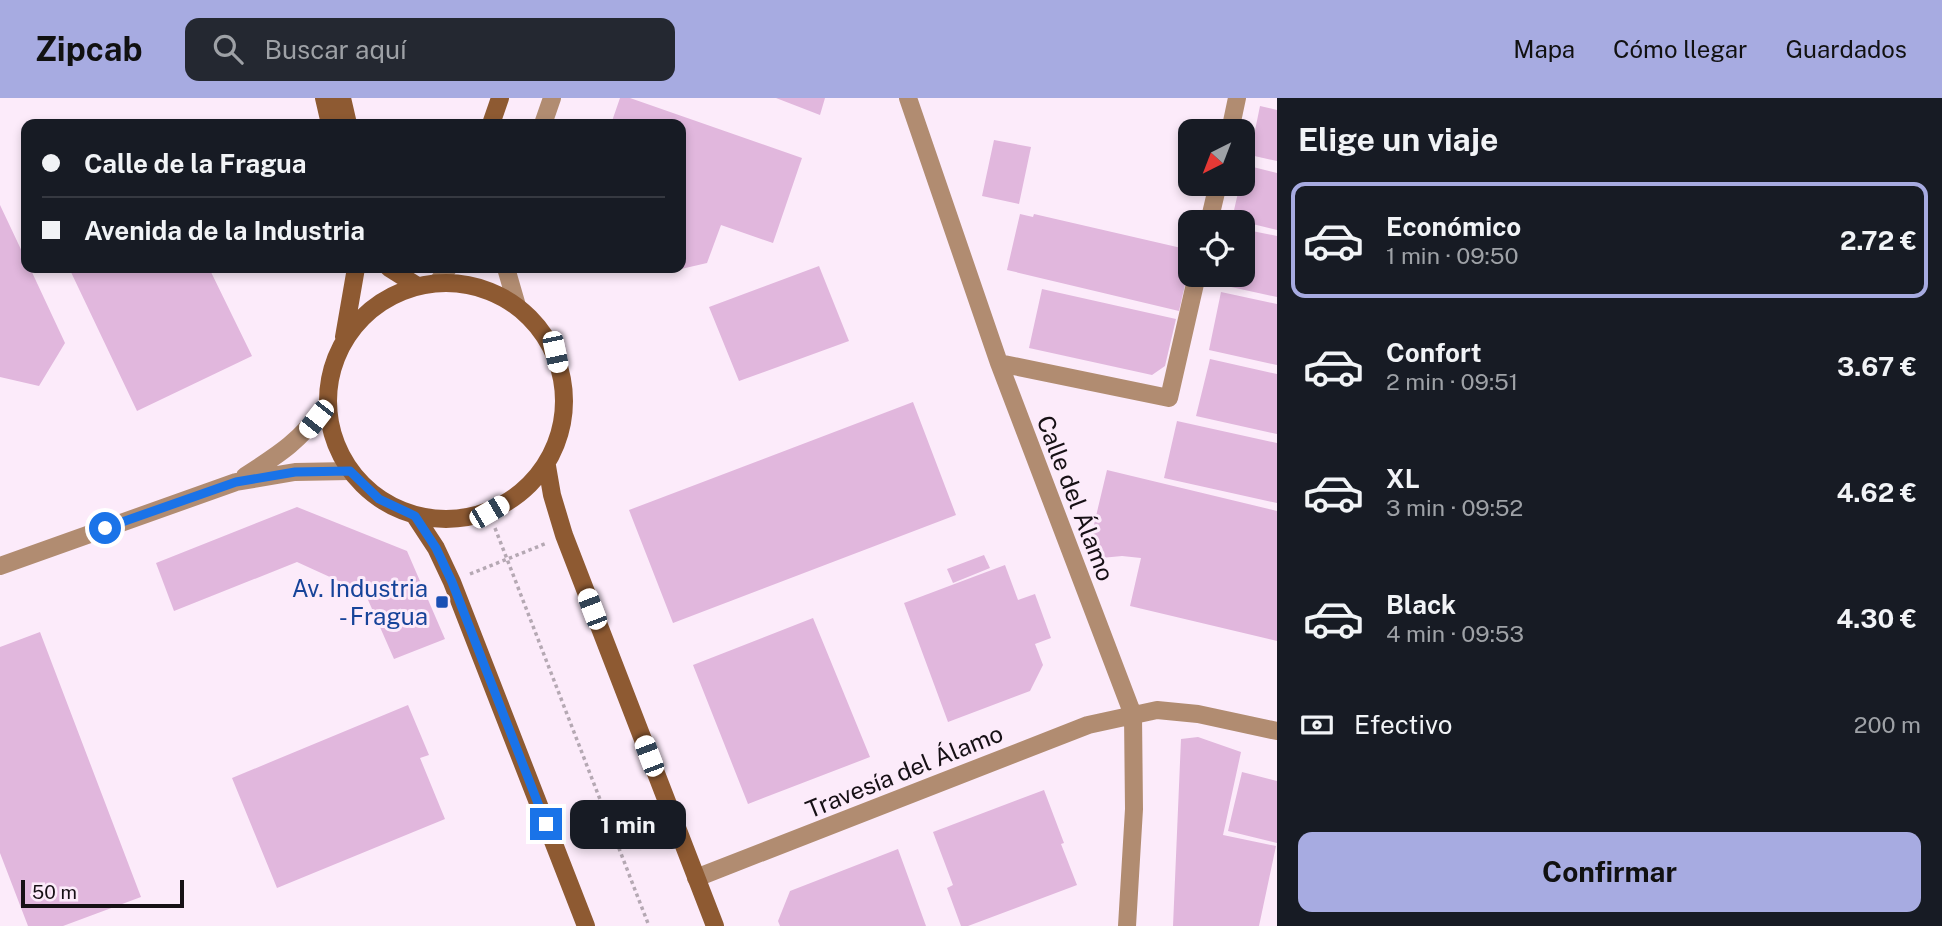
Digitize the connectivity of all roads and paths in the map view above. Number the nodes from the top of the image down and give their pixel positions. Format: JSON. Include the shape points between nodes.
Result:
{"nodes":[{"id":1,"x":324,"y":98,"type":"edge"},
{"id":2,"x":342,"y":98,"type":"edge"},
{"id":3,"x":502,"y":98,"type":"edge"},
{"id":4,"x":552,"y":98,"type":"edge"},
{"id":5,"x":908,"y":98,"type":"edge"},
{"id":6,"x":1237,"y":98,"type":"edge"},
{"id":7,"x":329,"y":119,"type":"edge"},
{"id":8,"x":347,"y":119,"type":"edge"},
{"id":9,"x":493,"y":119,"type":"edge"},
{"id":10,"x":499,"y":119,"type":"edge"},
{"id":11,"x":545,"y":119,"type":"edge"},
{"id":12,"x":1233,"y":119,"type":"edge"},
{"id":13,"x":355,"y":273,"type":"edge"},
{"id":14,"x":397,"y":273,"type":"edge"},
{"id":15,"x":507,"y":273,"type":"edge"},
{"id":16,"x":443,"y":275,"type":"edge"},
{"id":17,"x":416,"y":285,"type":"junction"},
{"id":18,"x":1194,"y":287,"type":"edge"},
{"id":19,"x":517,"y":306,"type":"junction"},
{"id":20,"x":344,"y":339,"type":"junction"},
{"id":21,"x":999,"y":363,"type":"junction"},
{"id":22,"x":327,"y":405,"type":"junction"},
{"id":23,"x":547,"y":466,"type":"junction"},
{"id":24,"x":350,"y":471,"type":"junction"},
{"id":25,"x":236,"y":482,"type":"junction"},
{"id":26,"x":415,"y":516,"type":"junction"},
{"id":27,"x":495,"y":528,"type":"dead end"},
{"id":28,"x":564,"y":535,"type":"junction"},
{"id":29,"x":507,"y":560,"type":"junction"},
{"id":30,"x":0,"y":566,"type":"edge"},
{"id":31,"x":452,"y":582,"type":"junction"},
{"id":32,"x":1133,"y":715,"type":"junction"},
{"id":33,"x":1277,"y":731,"type":"edge"},
{"id":34,"x":696,"y":878,"type":"junction"},
{"id":35,"x":586,"y":926,"type":"edge"},
{"id":36,"x":649,"y":926,"type":"edge"},
{"id":37,"x":715,"y":926,"type":"edge"},
{"id":38,"x":1127,"y":926,"type":"edge"}],
"edges":[{"from":1,"to":7,"type":"street"},
{"from":2,"to":8,"type":"street"},
{"from":3,"to":9,"type":"street"},
{"from":3,"to":10,"type":"street"},
{"from":4,"to":11,"type":"street"},
{"from":5,"to":21,"type":"street","name":"Calle del Álamo"},
{"from":6,"to":12,"type":"street"},
{"from":13,"to":20,"type":"street"},
{"from":14,"to":17,"type":"street"},
{"from":15,"to":19,"type":"street"},
{"from":16,"to":17,"type":"street"},
{"from":16,"to":19,"type":"street"},
{"from":17,"to":20,"type":"street","via":[[387,297],[363,315]]},
{"from":18,"to":21,"type":"street","via":[[1169,398]]},
{"from":19,"to":23,"type":"street","via":[[555,352],[565,397],[562,429]]},
{"from":20,"to":22,"type":"street","via":[[331,371]]},
{"from":21,"to":32,"type":"street","name":"Calle del Álamo"},
{"from":22,"to":24,"type":"street","via":[[334,439]]},
{"from":22,"to":25,"type":"street","via":[[285,452]]},
{"from":23,"to":26,"type":"street","via":[[522,493],[489,512],[453,520]]},
{"from":23,"to":28,"type":"street"},
{"from":24,"to":25,"type":"street","via":[[295,472]]},
{"from":24,"to":26,"type":"street","via":[[379,499]]},
{"from":25,"to":30,"type":"street"},
{"from":26,"to":31,"type":"street"},
{"from":27,"to":29,"type":"path"},
{"from":28,"to":29,"type":"path"},
{"from":28,"to":34,"type":"street"},
{"from":29,"to":31,"type":"path"},
{"from":29,"to":36,"type":"path"},
{"from":31,"to":35,"type":"street"},
{"from":32,"to":33,"type":"street","name":"Travesía del Álamo","via":[[1157,710],[1198,714]]},
{"from":32,"to":34,"type":"street","name":"Travesía del Álamo","via":[[1088,724]]},
{"from":32,"to":38,"type":"street","name":"Calle del Álamo","via":[[1134,809]]},
{"from":34,"to":37,"type":"street"}]}
